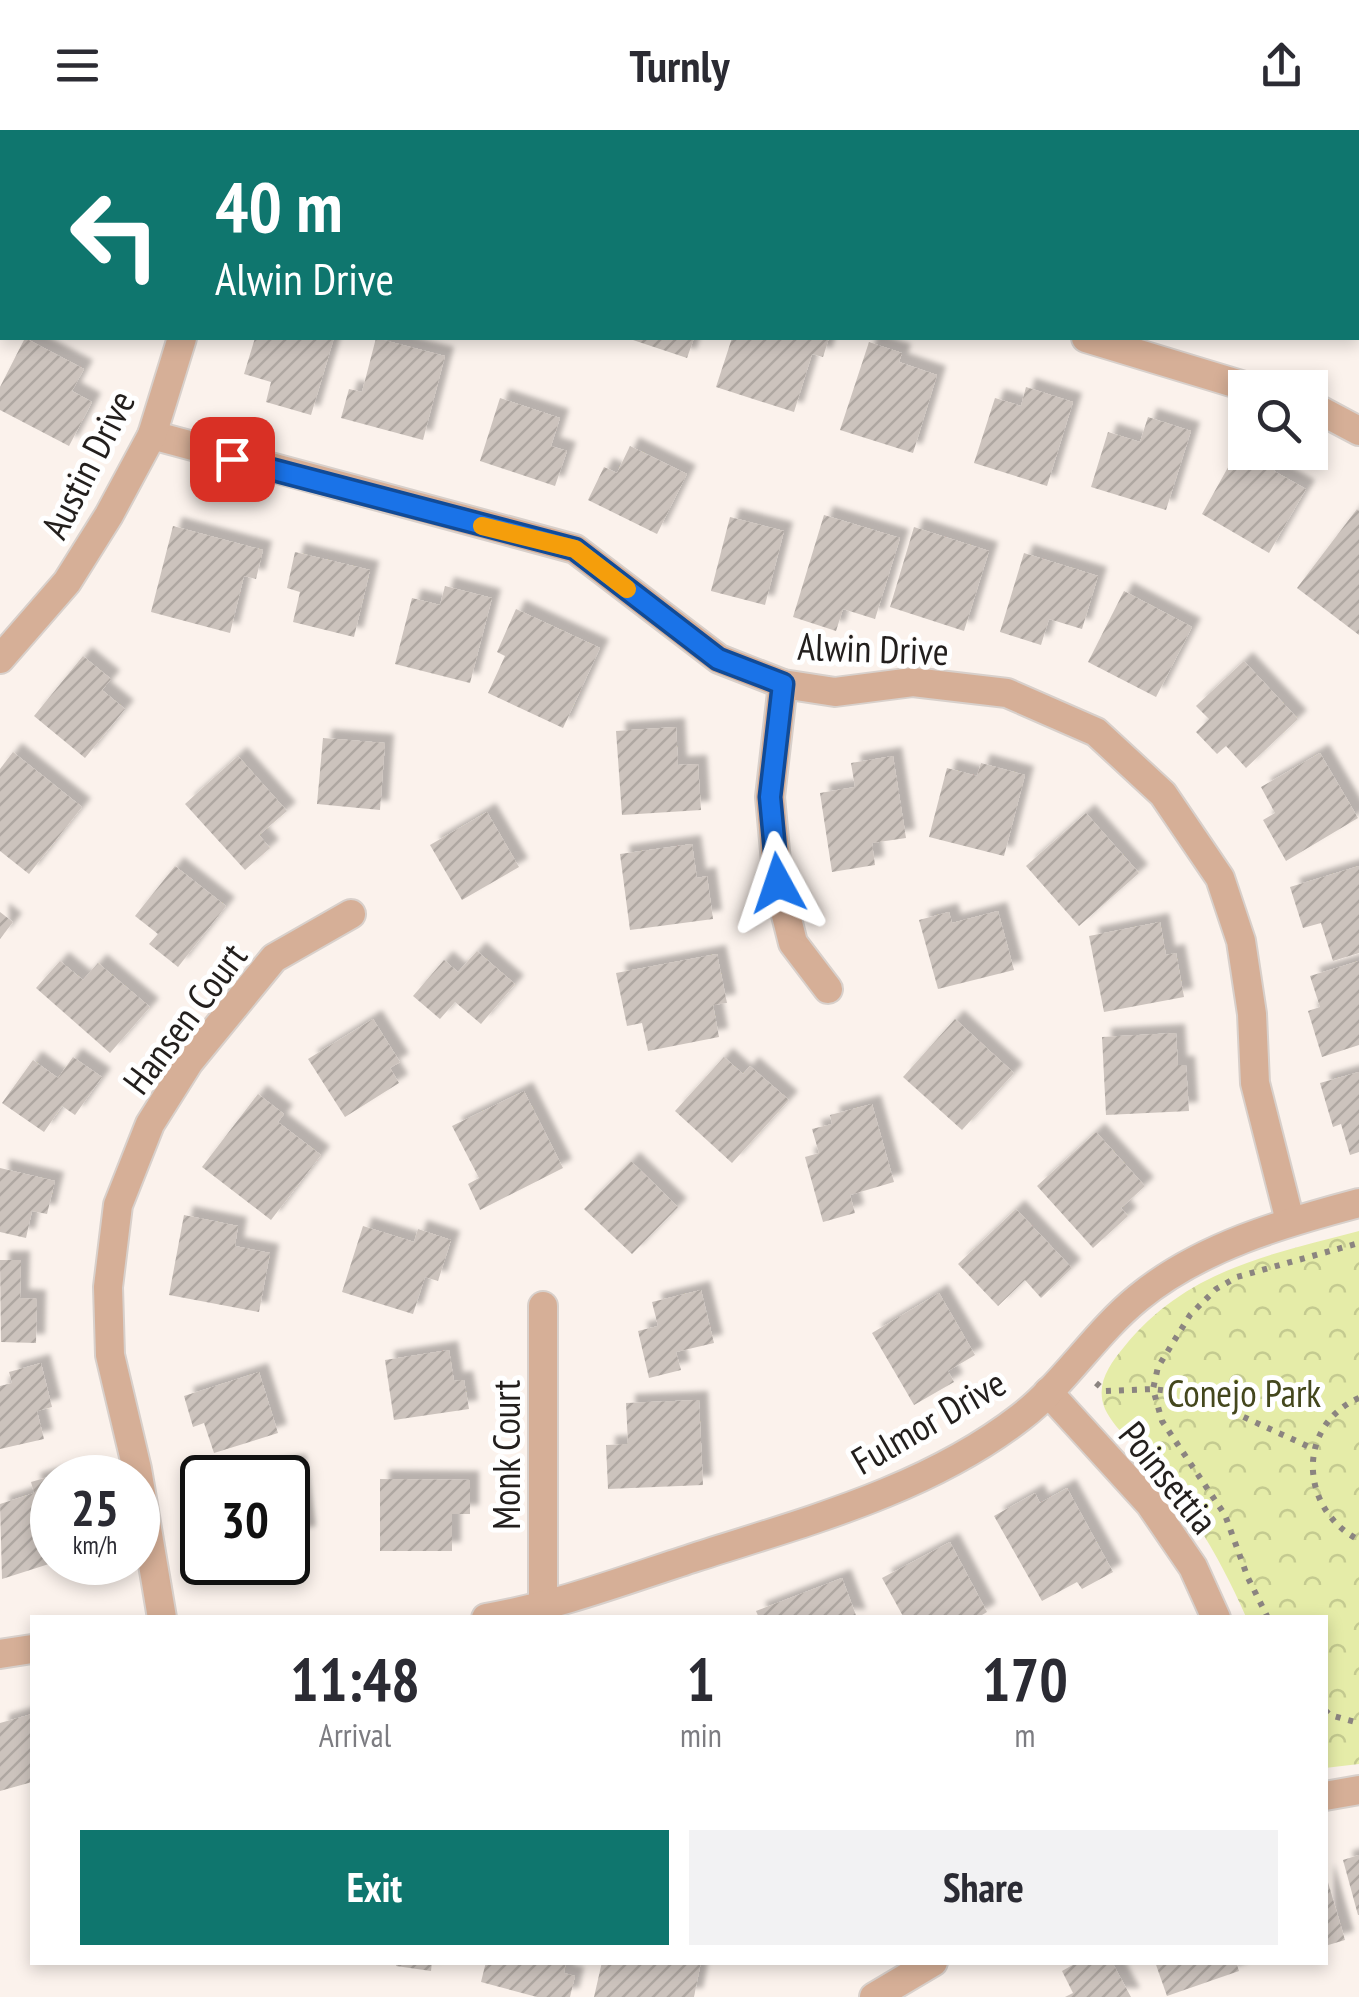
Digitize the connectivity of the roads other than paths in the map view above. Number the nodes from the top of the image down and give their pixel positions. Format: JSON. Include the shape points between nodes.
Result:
{"nodes":[{"id":1,"x":181,"y":340,"type":"edge"},
{"id":2,"x":1093,"y":340,"type":"edge"},
{"id":3,"x":1228,"y":381,"type":"edge"},
{"id":4,"x":1328,"y":415,"type":"edge"},
{"id":5,"x":1359,"y":431,"type":"edge"},
{"id":6,"x":152,"y":435,"type":"junction"},
{"id":7,"x":0,"y":659,"type":"edge"},
{"id":8,"x":783,"y":684,"type":"junction"},
{"id":9,"x":351,"y":914,"type":"dead end"},
{"id":10,"x":828,"y":989,"type":"dead end"},
{"id":11,"x":1359,"y":1203,"type":"edge"},
{"id":12,"x":1290,"y":1221,"type":"junction"},
{"id":13,"x":542,"y":1306,"type":"dead end"},
{"id":14,"x":1048,"y":1392,"type":"junction"},
{"id":15,"x":542,"y":1603,"type":"junction"},
{"id":16,"x":162,"y":1615,"type":"edge"},
{"id":17,"x":497,"y":1615,"type":"edge"},
{"id":18,"x":1215,"y":1615,"type":"edge"},
{"id":19,"x":30,"y":1649,"type":"edge"},
{"id":20,"x":0,"y":1654,"type":"edge"},
{"id":21,"x":1359,"y":1790,"type":"edge"},
{"id":22,"x":1328,"y":1795,"type":"edge"},
{"id":23,"x":928,"y":1965,"type":"edge"},
{"id":24,"x":874,"y":1997,"type":"edge"}],
"edges":[{"from":1,"to":6,"type":"street","name":"Austin Drive"},
{"from":2,"to":3,"type":"street"},
{"from":4,"to":5,"type":"street"},
{"from":6,"to":7,"type":"street","name":"Austin Drive","via":[[68,582]]},
{"from":6,"to":8,"type":"street","name":"Alwin Drive","via":[[575,549],[718,659]]},
{"from":8,"to":10,"type":"street","via":[[770,797],[778,883],[794,943]]},
{"from":8,"to":12,"type":"street","name":"Alwin Drive","via":[[835,692],[913,682],[1007,693],[1096,732],[1163,794],[1220,878],[1240,941],[1255,1083]]},
{"from":9,"to":16,"type":"street","name":"Hansen Court","via":[[274,958],[190,1062],[150,1124],[118,1204],[108,1288],[110,1355],[138,1469]]},
{"from":11,"to":12,"type":"street","name":"Fulmor Drive"},
{"from":12,"to":14,"type":"street","name":"Fulmor Drive","via":[[1197,1260],[1138,1298]]},
{"from":13,"to":15,"type":"street","name":"Monk Court"},
{"from":14,"to":15,"type":"street","name":"Fulmor Drive","via":[[974,1447],[876,1499]]},
{"from":14,"to":18,"type":"street","name":"Poinsettia","via":[[1150,1504]]},
{"from":15,"to":17,"type":"street","name":"Fulmor Drive"},
{"from":19,"to":20,"type":"street"},
{"from":21,"to":22,"type":"street"},
{"from":23,"to":24,"type":"street"}]}
